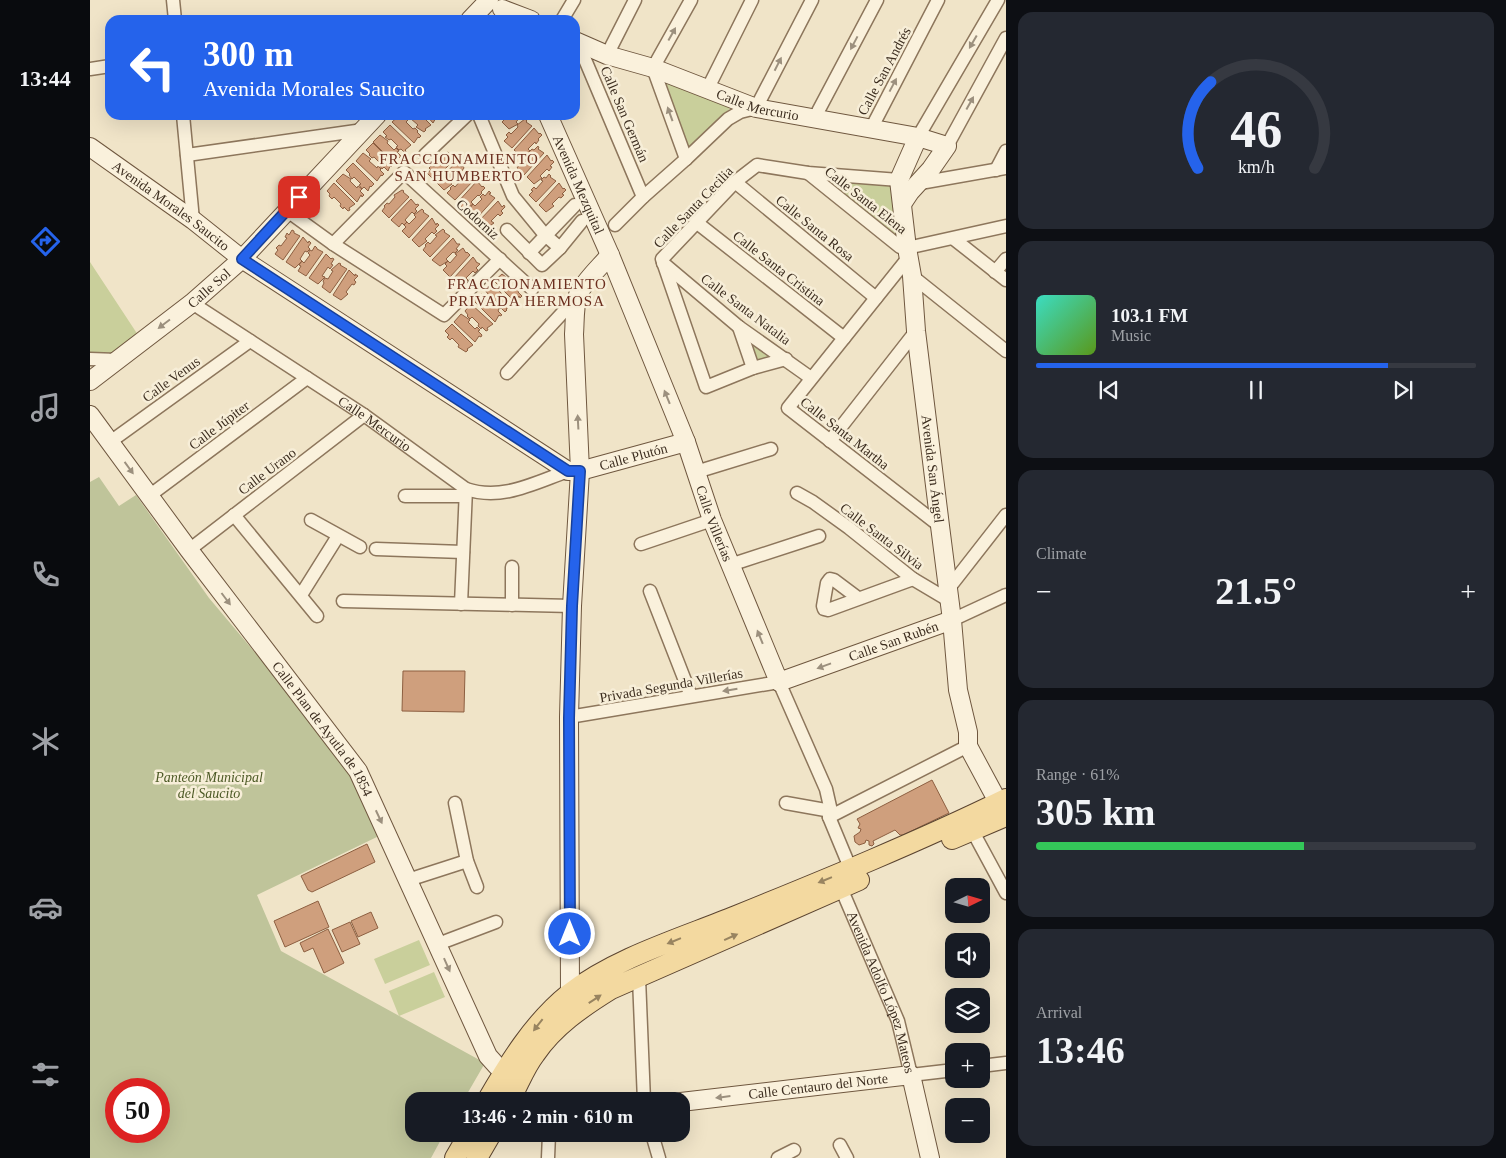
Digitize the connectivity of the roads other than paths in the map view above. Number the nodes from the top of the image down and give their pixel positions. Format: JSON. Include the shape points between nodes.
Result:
{"nodes":[{"id":1,"x":173,"y":0,"type":"edge"},
{"id":2,"x":574,"y":0,"type":"edge"},
{"id":3,"x":635,"y":0,"type":"edge"},
{"id":4,"x":691,"y":0,"type":"edge"},
{"id":5,"x":752,"y":0,"type":"edge"},
{"id":6,"x":811,"y":0,"type":"edge"},
{"id":7,"x":877,"y":0,"type":"edge"},
{"id":8,"x":938,"y":0,"type":"edge"},
{"id":9,"x":998,"y":0,"type":"edge"},
{"id":10,"x":499,"y":7,"type":"edge"},
{"id":11,"x":174,"y":15,"type":"edge"},
{"id":12,"x":481,"y":15,"type":"edge"},
{"id":13,"x":519,"y":15,"type":"edge"},
{"id":14,"x":565,"y":15,"type":"edge"},
{"id":15,"x":1006,"y":38,"type":"edge"},
{"id":16,"x":580,"y":43,"type":"edge"},
{"id":17,"x":580,"y":49,"type":"edge"},
{"id":18,"x":606,"y":55,"type":"junction"},
{"id":19,"x":105,"y":67,"type":"edge"},
{"id":20,"x":653,"y":68,"type":"junction"},
{"id":21,"x":90,"y":69,"type":"edge"},
{"id":22,"x":708,"y":88,"type":"junction"},
{"id":23,"x":756,"y":108,"type":"junction"},
{"id":24,"x":814,"y":118,"type":"junction"},
{"id":25,"x":184,"y":120,"type":"edge"},
{"id":26,"x":372,"y":120,"type":"edge"},
{"id":27,"x":462,"y":120,"type":"edge"},
{"id":28,"x":482,"y":120,"type":"edge"},
{"id":29,"x":550,"y":120,"type":"edge"},
{"id":30,"x":871,"y":129,"type":"junction"},
{"id":31,"x":363,"y":130,"type":"junction"},
{"id":32,"x":918,"y":137,"type":"junction"},
{"id":33,"x":947,"y":146,"type":"junction"},
{"id":34,"x":90,"y":147,"type":"edge"},
{"id":35,"x":1006,"y":151,"type":"edge"},
{"id":36,"x":187,"y":155,"type":"junction"},
{"id":37,"x":425,"y":155,"type":"dead end"},
{"id":38,"x":686,"y":159,"type":"junction"},
{"id":39,"x":1001,"y":169,"type":"edge"},
{"id":40,"x":808,"y":173,"type":"junction"},
{"id":41,"x":899,"y":180,"type":"junction"},
{"id":42,"x":736,"y":182,"type":"junction"},
{"id":43,"x":920,"y":183,"type":"junction"},
{"id":44,"x":643,"y":197,"type":"junction"},
{"id":45,"x":902,"y":204,"type":"junction"},
{"id":46,"x":575,"y":205,"type":"dead end"},
{"id":47,"x":286,"y":210,"type":"junction"},
{"id":48,"x":193,"y":220,"type":"junction"},
{"id":49,"x":582,"y":221,"type":"dead end"},
{"id":50,"x":696,"y":222,"type":"junction"},
{"id":51,"x":615,"y":225,"type":"dead end"},
{"id":52,"x":1006,"y":226,"type":"edge"},
{"id":53,"x":507,"y":230,"type":"dead end"},
{"id":54,"x":545,"y":236,"type":"junction"},
{"id":55,"x":954,"y":239,"type":"junction"},
{"id":56,"x":333,"y":244,"type":"junction"},
{"id":57,"x":560,"y":248,"type":"junction"},
{"id":58,"x":529,"y":253,"type":"junction"},
{"id":59,"x":907,"y":253,"type":"junction"},
{"id":60,"x":610,"y":255,"type":"junction"},
{"id":61,"x":500,"y":258,"type":"junction"},
{"id":62,"x":242,"y":259,"type":"junction"},
{"id":63,"x":1006,"y":260,"type":"edge"},
{"id":64,"x":663,"y":263,"type":"junction"},
{"id":65,"x":995,"y":272,"type":"junction"},
{"id":66,"x":912,"y":276,"type":"junction"},
{"id":67,"x":1006,"y":280,"type":"edge"},
{"id":68,"x":532,"y":290,"type":"dead end"},
{"id":69,"x":578,"y":296,"type":"junction"},
{"id":70,"x":876,"y":298,"type":"junction"},
{"id":71,"x":192,"y":303,"type":"junction"},
{"id":72,"x":739,"y":327,"type":"junction"},
{"id":73,"x":916,"y":331,"type":"junction"},
{"id":74,"x":844,"y":338,"type":"junction"},
{"id":75,"x":250,"y":341,"type":"junction"},
{"id":76,"x":1006,"y":351,"type":"edge"},
{"id":77,"x":90,"y":359,"type":"edge"},
{"id":78,"x":786,"y":359,"type":"junction"},
{"id":79,"x":117,"y":360,"type":"junction"},
{"id":80,"x":752,"y":368,"type":"junction"},
{"id":81,"x":507,"y":373,"type":"dead end"},
{"id":82,"x":306,"y":378,"type":"junction"},
{"id":83,"x":811,"y":378,"type":"junction"},
{"id":84,"x":90,"y":381,"type":"edge"},
{"id":85,"x":90,"y":415,"type":"edge"},
{"id":86,"x":364,"y":415,"type":"junction"},
{"id":87,"x":830,"y":441,"type":"junction"},
{"id":88,"x":110,"y":442,"type":"junction"},
{"id":89,"x":686,"y":442,"type":"junction"},
{"id":90,"x":771,"y":449,"type":"dead end"},
{"id":91,"x":574,"y":471,"type":"junction"},
{"id":92,"x":696,"y":472,"type":"junction"},
{"id":93,"x":466,"y":493,"type":"junction"},
{"id":94,"x":796,"y":494,"type":"dead end"},
{"id":95,"x":149,"y":496,"type":"junction"},
{"id":96,"x":405,"y":496,"type":"dead end"},
{"id":97,"x":234,"y":515,"type":"junction"},
{"id":98,"x":1006,"y":515,"type":"edge"},
{"id":99,"x":311,"y":520,"type":"dead end"},
{"id":100,"x":712,"y":520,"type":"junction"},
{"id":101,"x":940,"y":526,"type":"junction"},
{"id":102,"x":338,"y":536,"type":"junction"},
{"id":103,"x":819,"y":536,"type":"dead end"},
{"id":104,"x":641,"y":544,"type":"dead end"},
{"id":105,"x":360,"y":548,"type":"dead end"},
{"id":106,"x":376,"y":549,"type":"dead end"},
{"id":107,"x":189,"y":550,"type":"junction"},
{"id":108,"x":463,"y":552,"type":"junction"},
{"id":109,"x":730,"y":565,"type":"junction"},
{"id":110,"x":512,"y":567,"type":"dead end"},
{"id":111,"x":913,"y":579,"type":"junction"},
{"id":112,"x":650,"y":591,"type":"dead end"},
{"id":113,"x":949,"y":594,"type":"junction"},
{"id":114,"x":300,"y":595,"type":"junction"},
{"id":115,"x":1006,"y":595,"type":"edge"},
{"id":116,"x":858,"y":598,"type":"dead end"},
{"id":117,"x":343,"y":601,"type":"dead end"},
{"id":118,"x":461,"y":604,"type":"junction"},
{"id":119,"x":512,"y":605,"type":"junction"},
{"id":120,"x":572,"y":606,"type":"junction"},
{"id":121,"x":317,"y":616,"type":"dead end"},
{"id":122,"x":952,"y":620,"type":"junction"},
{"id":123,"x":778,"y":682,"type":"junction"},
{"id":124,"x":691,"y":696,"type":"junction"},
{"id":125,"x":569,"y":718,"type":"junction"},
{"id":126,"x":968,"y":739,"type":"junction"},
{"id":127,"x":455,"y":803,"type":"dead end"},
{"id":128,"x":786,"y":803,"type":"dead end"},
{"id":129,"x":1005,"y":807,"type":"edge"},
{"id":130,"x":830,"y":814,"type":"junction"},
{"id":131,"x":972,"y":830,"type":"junction"},
{"id":132,"x":467,"y":861,"type":"junction"},
{"id":133,"x":851,"y":870,"type":"junction"},
{"id":134,"x":408,"y":880,"type":"junction"},
{"id":135,"x":477,"y":887,"type":"dead end"},
{"id":136,"x":841,"y":888,"type":"junction"},
{"id":137,"x":1006,"y":893,"type":"edge"},
{"id":138,"x":496,"y":922,"type":"dead end"},
{"id":139,"x":438,"y":944,"type":"junction"},
{"id":140,"x":639,"y":978,"type":"junction"},
{"id":141,"x":570,"y":993,"type":"junction"},
{"id":142,"x":553,"y":1033,"type":"junction"},
{"id":143,"x":1006,"y":1063,"type":"edge"},
{"id":144,"x":990,"y":1065,"type":"edge"},
{"id":145,"x":945,"y":1071,"type":"edge"},
{"id":146,"x":911,"y":1075,"type":"junction"},
{"id":147,"x":513,"y":1089,"type":"edge"},
{"id":148,"x":644,"y":1092,"type":"edge"},
{"id":149,"x":690,"y":1101,"type":"edge"},
{"id":150,"x":464,"y":1142,"type":"edge"},
{"id":151,"x":486,"y":1142,"type":"edge"},
{"id":152,"x":549,"y":1142,"type":"edge"},
{"id":153,"x":654,"y":1142,"type":"edge"},
{"id":154,"x":840,"y":1145,"type":"dead end"},
{"id":155,"x":794,"y":1150,"type":"dead end"},
{"id":156,"x":455,"y":1158,"type":"edge"},
{"id":157,"x":477,"y":1158,"type":"edge"},
{"id":158,"x":548,"y":1158,"type":"edge"},
{"id":159,"x":659,"y":1158,"type":"edge"},
{"id":160,"x":778,"y":1158,"type":"edge"},
{"id":161,"x":847,"y":1158,"type":"edge"},
{"id":162,"x":930,"y":1158,"type":"edge"}],
"edges":[{"from":1,"to":11,"type":"street"},
{"from":2,"to":14,"type":"street"},
{"from":3,"to":18,"type":"street"},
{"from":20,"to":4,"type":"street","one_way":true},
{"from":5,"to":22,"type":"street"},
{"from":23,"to":6,"type":"street","one_way":true},
{"from":7,"to":24,"type":"street","one_way":true},
{"from":30,"to":8,"type":"street","name":"Calle San Andrés","one_way":true},
{"from":9,"to":32,"type":"street","one_way":true},
{"from":10,"to":12,"type":"main road"},
{"from":10,"to":13,"type":"main road"},
{"from":33,"to":15,"type":"street","one_way":true},
{"from":16,"to":18,"type":"main road","name":"Calle Mercurio"},
{"from":17,"to":44,"type":"street","name":"Calle San Germán"},
{"from":18,"to":20,"type":"main road","name":"Calle Mercurio"},
{"from":19,"to":21,"type":"street"},
{"from":20,"to":22,"type":"main road","name":"Calle Mercurio"},
{"from":38,"to":20,"type":"street","one_way":true},
{"from":22,"to":23,"type":"main road","name":"Calle Mercurio"},
{"from":23,"to":24,"type":"main road","name":"Calle Mercurio"},
{"from":23,"to":38,"type":"street","via":[[728,119]]},
{"from":24,"to":30,"type":"main road","name":"Calle Mercurio"},
{"from":25,"to":36,"type":"street"},
{"from":26,"to":31,"type":"main road","name":"Calle Sol"},
{"from":27,"to":37,"type":"street"},
{"from":28,"to":54,"type":"street","via":[[513,196]]},
{"from":29,"to":60,"type":"main road","name":"Avenida Mezquital"},
{"from":30,"to":32,"type":"main road","name":"Calle Mercurio"},
{"from":31,"to":36,"type":"street"},
{"from":31,"to":47,"type":"main road","name":"Calle Sol"},
{"from":32,"to":33,"type":"main road","name":"Calle Mercurio"},
{"from":32,"to":41,"type":"main road"},
{"from":33,"to":43,"type":"main road"},
{"from":34,"to":48,"type":"main road","name":"Avenida Morales Saucito"},
{"from":35,"to":39,"type":"street"},
{"from":36,"to":48,"type":"street"},
{"from":38,"to":44,"type":"street"},
{"from":39,"to":43,"type":"street"},
{"from":40,"to":41,"type":"street","name":"Calle Santa Cecilia"},
{"from":40,"to":42,"type":"street","name":"Calle Santa Cecilia","via":[[757,165]]},
{"from":40,"to":59,"type":"street","name":"Calle Santa Elena"},
{"from":41,"to":45,"type":"main road","name":"Avenida San Ángel"},
{"from":42,"to":50,"type":"street","name":"Calle Santa Cecilia"},
{"from":42,"to":70,"type":"street","name":"Calle Santa Rosa"},
{"from":43,"to":45,"type":"main road"},
{"from":44,"to":51,"type":"street"},
{"from":45,"to":59,"type":"main road","name":"Avenida San Ángel"},
{"from":46,"to":54,"type":"street"},
{"from":47,"to":56,"type":"street"},
{"from":47,"to":62,"type":"main road","name":"Calle Sol"},
{"from":48,"to":62,"type":"main road","name":"Avenida Morales Saucito"},
{"from":49,"to":57,"type":"street"},
{"from":50,"to":64,"type":"street","name":"Calle Santa Cecilia","via":[[662,259]]},
{"from":50,"to":74,"type":"street","name":"Calle Santa Cristina"},
{"from":52,"to":55,"type":"street"},
{"from":53,"to":58,"type":"street"},
{"from":54,"to":57,"type":"street"},
{"from":54,"to":58,"type":"street"},
{"from":55,"to":59,"type":"street"},
{"from":55,"to":65,"type":"street"},
{"from":56,"to":61,"type":"street","via":[[444,314]]},
{"from":56,"to":61,"type":"street","name":"Codorniz","via":[[404,172]]},
{"from":57,"to":58,"type":"street","via":[[542,265]]},
{"from":59,"to":66,"type":"main road","name":"Avenida San Ángel"},
{"from":59,"to":70,"type":"street","name":"Calle Santa Martha"},
{"from":60,"to":69,"type":"main road"},
{"from":89,"to":60,"type":"main road","name":"Calle Villerías","one_way":true},
{"from":61,"to":68,"type":"street","name":"Codorniz"},
{"from":62,"to":71,"type":"main road","name":"Calle Sol"},
{"from":62,"to":91,"type":"main road","name":"Avenida Morales Saucito"},
{"from":63,"to":65,"type":"street"},
{"from":64,"to":72,"type":"street","name":"Calle Santa Natalia"},
{"from":64,"to":80,"type":"street","name":"Calle Santa Cecilia","via":[[706,387]]},
{"from":65,"to":67,"type":"street"},
{"from":66,"to":73,"type":"main road","name":"Avenida San Ángel"},
{"from":66,"to":76,"type":"street"},
{"from":69,"to":81,"type":"street"},
{"from":91,"to":69,"type":"main road","one_way":true,"via":[[574,334]]},
{"from":70,"to":74,"type":"street","name":"Calle Santa Martha"},
{"from":71,"to":75,"type":"street","name":"Calle Mercurio"},
{"from":71,"to":79,"type":"main road","name":"Calle Sol","one_way":true},
{"from":72,"to":78,"type":"street","name":"Calle Santa Natalia"},
{"from":72,"to":80,"type":"street"},
{"from":73,"to":87,"type":"street"},
{"from":73,"to":101,"type":"main road","name":"Avenida San Ángel"},
{"from":74,"to":83,"type":"street","name":"Calle Santa Martha"},
{"from":75,"to":82,"type":"street","name":"Calle Mercurio"},
{"from":75,"to":88,"type":"street","name":"Calle Venus"},
{"from":77,"to":79,"type":"street"},
{"from":78,"to":80,"type":"street","name":"Calle Santa Cecilia"},
{"from":78,"to":83,"type":"street","name":"Calle Santa Natalia"},
{"from":79,"to":84,"type":"main road","name":"Calle Sol"},
{"from":82,"to":86,"type":"street","name":"Calle Mercurio"},
{"from":82,"to":95,"type":"street","name":"Calle Júpiter"},
{"from":83,"to":87,"type":"street","name":"Calle Santa Martha","via":[[788,408]]},
{"from":85,"to":88,"type":"main road","name":"Calle Plan de Ayutla de 1854"},
{"from":86,"to":93,"type":"street","name":"Calle Mercurio"},
{"from":86,"to":97,"type":"street","name":"Calle Urano"},
{"from":87,"to":101,"type":"street","name":"Calle Santa Martha"},
{"from":88,"to":95,"type":"main road","name":"Calle Plan de Ayutla de 1854","one_way":true},
{"from":89,"to":91,"type":"main road","name":"Calle Plutón"},
{"from":89,"to":92,"type":"main road","name":"Calle Villerías"},
{"from":90,"to":92,"type":"street"},
{"from":91,"to":93,"type":"street","name":"Calle Mercurio","via":[[511,492]]},
{"from":91,"to":120,"type":"main road"},
{"from":92,"to":100,"type":"main road","name":"Calle Villerías"},
{"from":93,"to":96,"type":"street"},
{"from":93,"to":108,"type":"street"},
{"from":94,"to":111,"type":"street","name":"Calle Santa Silvia","via":[[849,528]]},
{"from":95,"to":107,"type":"main road","name":"Calle Plan de Ayutla de 1854"},
{"from":97,"to":107,"type":"street","name":"Calle Urano"},
{"from":97,"to":114,"type":"street"},
{"from":98,"to":113,"type":"street"},
{"from":99,"to":102,"type":"street"},
{"from":100,"to":104,"type":"street"},
{"from":100,"to":109,"type":"main road","name":"Calle Villerías"},
{"from":101,"to":113,"type":"main road","name":"Avenida San Ángel"},
{"from":102,"to":105,"type":"street"},
{"from":102,"to":114,"type":"street"},
{"from":103,"to":109,"type":"street"},
{"from":106,"to":108,"type":"street"},
{"from":107,"to":134,"type":"main road","name":"Calle Plan de Ayutla de 1854","one_way":true,"via":[[358,771]]},
{"from":108,"to":118,"type":"street"},
{"from":123,"to":109,"type":"main road","name":"Calle Villerías","one_way":true},
{"from":110,"to":119,"type":"street"},
{"from":111,"to":113,"type":"street","name":"Calle Santa Silvia"},
{"from":111,"to":116,"type":"street"},
{"from":112,"to":124,"type":"street"},
{"from":113,"to":122,"type":"main road","name":"Avenida San Ángel"},
{"from":114,"to":121,"type":"street"},
{"from":115,"to":122,"type":"street","name":"Calle San Rubén"},
{"from":117,"to":118,"type":"street"},
{"from":118,"to":119,"type":"street"},
{"from":119,"to":120,"type":"street"},
{"from":120,"to":125,"type":"main road"},
{"from":122,"to":123,"type":"main road","name":"Calle San Rubén","one_way":true},
{"from":122,"to":126,"type":"main road","name":"Avenida San Ángel","via":[[958,690]]},
{"from":123,"to":124,"type":"street","name":"Privada Segunda Villerías","one_way":true},
{"from":123,"to":130,"type":"street","name":"Calle Villerías","via":[[826,789]]},
{"from":124,"to":125,"type":"street","name":"Privada Segunda Villerías"},
{"from":125,"to":141,"type":"main road"},
{"from":126,"to":129,"type":"main road","name":"Avenida San Ángel"},
{"from":126,"to":130,"type":"street"},
{"from":127,"to":132,"type":"street"},
{"from":128,"to":130,"type":"street"},
{"from":129,"to":131,"type":"main road"},
{"from":129,"to":133,"type":"main road"},
{"from":130,"to":133,"type":"street","name":"Calle Villerías"},
{"from":131,"to":136,"type":"main road"},
{"from":131,"to":137,"type":"street"},
{"from":132,"to":134,"type":"street"},
{"from":132,"to":135,"type":"street"},
{"from":133,"to":141,"type":"main road","one_way":true,"via":[[608,968]]},
{"from":134,"to":139,"type":"main road","name":"Calle Plan de Ayutla de 1854"},
{"from":140,"to":136,"type":"main road","one_way":true},
{"from":136,"to":146,"type":"street","name":"Avenida Adolfo López Mateos","via":[[898,1021]]},
{"from":138,"to":139,"type":"street"},
{"from":139,"to":147,"type":"main road","name":"Calle Plan de Ayutla de 1854","one_way":true,"via":[[488,1056]]},
{"from":142,"to":140,"type":"main road","one_way":true,"via":[[582,1007],[610,989]]},
{"from":140,"to":148,"type":"street"},
{"from":141,"to":142,"type":"main road"},
{"from":141,"to":147,"type":"main road","one_way":true,"via":[[547,1014],[518,1050]]},
{"from":142,"to":147,"type":"main road","via":[[534,1054]]},
{"from":143,"to":144,"type":"street"},
{"from":145,"to":146,"type":"street","name":"Calle Centauro del Norte"},
{"from":146,"to":149,"type":"main road","name":"Calle Centauro del Norte","one_way":true},
{"from":146,"to":162,"type":"main road","name":"Avenida Adolfo López Mateos"},
{"from":150,"to":156,"type":"main road"},
{"from":151,"to":157,"type":"main road"},
{"from":152,"to":158,"type":"street"},
{"from":153,"to":159,"type":"street"},
{"from":154,"to":161,"type":"street"},
{"from":155,"to":160,"type":"street"}]}
